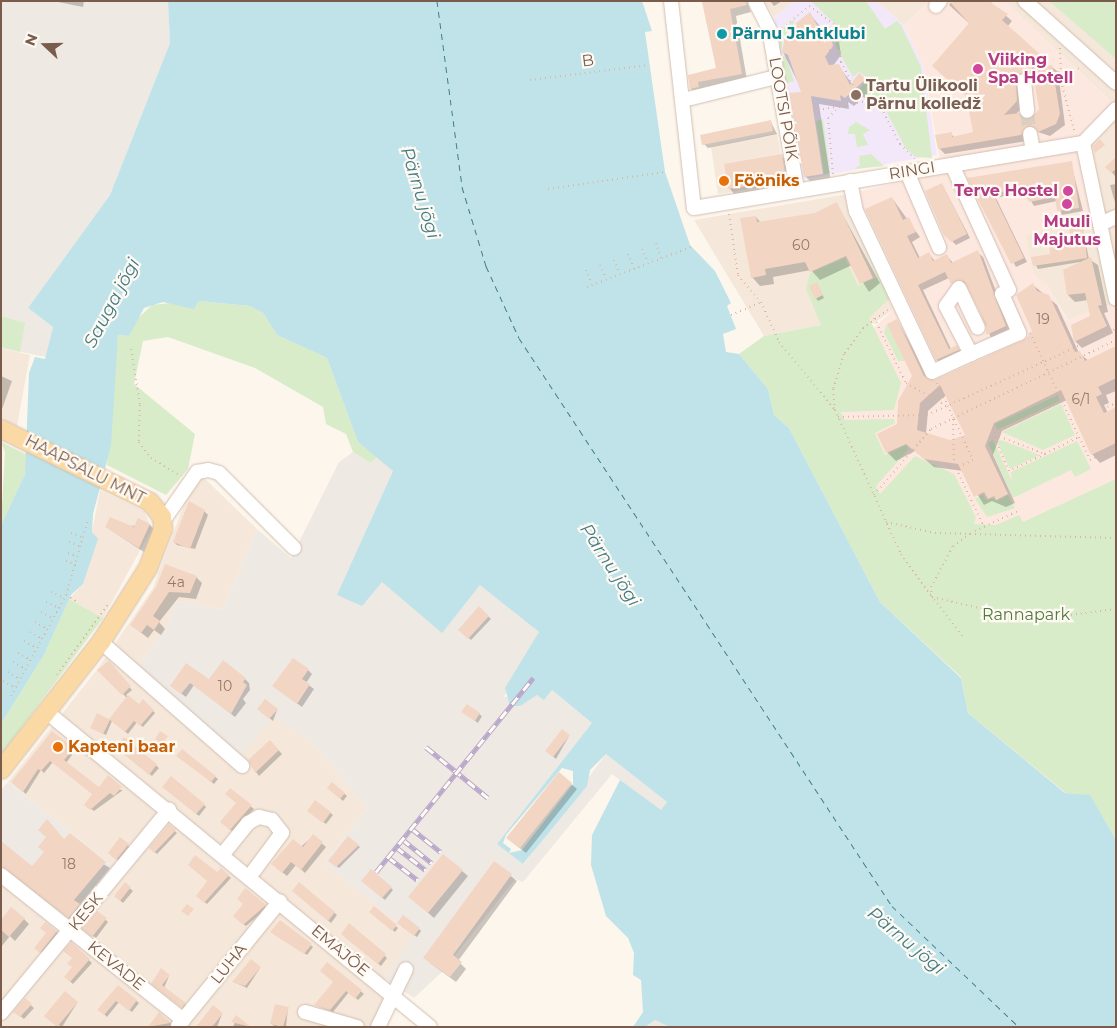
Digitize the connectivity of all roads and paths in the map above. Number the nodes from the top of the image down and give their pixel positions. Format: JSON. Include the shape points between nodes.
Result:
{"nodes":[{"id":1,"x":671,"y":1,"type":"edge"},
{"id":2,"x":755,"y":1,"type":"edge"},
{"id":3,"x":1025,"y":1,"type":"edge"},
{"id":4,"x":775,"y":34,"type":"dead end"},
{"id":5,"x":1060,"y":46,"type":"dead end"},
{"id":6,"x":834,"y":48,"type":"junction"},
{"id":7,"x":841,"y":62,"type":"junction"},
{"id":8,"x":649,"y":66,"type":"dead end"},
{"id":9,"x":1084,"y":68,"type":"dead end"},
{"id":10,"x":1061,"y":71,"type":"junction"},
{"id":11,"x":1053,"y":73,"type":"dead end"},
{"id":12,"x":776,"y":77,"type":"junction"},
{"id":13,"x":530,"y":80,"type":"dead end"},
{"id":14,"x":1024,"y":81,"type":"dead end"},
{"id":15,"x":1116,"y":83,"type":"edge"},
{"id":16,"x":683,"y":100,"type":"junction"},
{"id":17,"x":869,"y":101,"type":"junction"},
{"id":18,"x":841,"y":105,"type":"junction"},
{"id":19,"x":1116,"y":109,"type":"edge"},
{"id":20,"x":813,"y":110,"type":"dead end"},
{"id":21,"x":1027,"y":111,"type":"tunnel mouth"},
{"id":22,"x":1074,"y":130,"type":"dead end"},
{"id":23,"x":1030,"y":134,"type":"tunnel mouth"},
{"id":24,"x":1083,"y":142,"type":"junction"},
{"id":25,"x":1033,"y":151,"type":"junction"},
{"id":26,"x":919,"y":162,"type":"dead end"},
{"id":27,"x":952,"y":164,"type":"junction"},
{"id":28,"x":665,"y":172,"type":"dead end"},
{"id":29,"x":907,"y":172,"type":"junction"},
{"id":30,"x":834,"y":175,"type":"dead end"},
{"id":31,"x":850,"y":181,"type":"junction"},
{"id":32,"x":548,"y":189,"type":"dead end"},
{"id":33,"x":797,"y":190,"type":"junction"},
{"id":34,"x":728,"y":202,"type":"junction"},
{"id":35,"x":1116,"y":217,"type":"edge"},
{"id":36,"x":1100,"y":224,"type":"junction"},
{"id":37,"x":656,"y":243,"type":"dead end"},
{"id":38,"x":693,"y":246,"type":"dead end"},
{"id":39,"x":940,"y":248,"type":"dead end"},
{"id":40,"x":642,"y":249,"type":"dead end"},
{"id":41,"x":628,"y":254,"type":"dead end"},
{"id":42,"x":662,"y":258,"type":"junction"},
{"id":43,"x":614,"y":260,"type":"dead end"},
{"id":44,"x":648,"y":263,"type":"junction"},
{"id":45,"x":600,"y":265,"type":"dead end"},
{"id":46,"x":634,"y":268,"type":"junction"},
{"id":47,"x":586,"y":270,"type":"dead end"},
{"id":48,"x":620,"y":274,"type":"junction"},
{"id":49,"x":606,"y":279,"type":"junction"},
{"id":50,"x":592,"y":285,"type":"junction"},
{"id":51,"x":587,"y":287,"type":"dead end"},
{"id":52,"x":1116,"y":299,"type":"edge"},
{"id":53,"x":761,"y":302,"type":"junction"},
{"id":54,"x":899,"y":303,"type":"junction"},
{"id":55,"x":730,"y":315,"type":"dead end"},
{"id":56,"x":874,"y":318,"type":"junction"},
{"id":57,"x":978,"y":328,"type":"dead end"},
{"id":58,"x":1116,"y":329,"type":"edge"},
{"id":59,"x":1018,"y":332,"type":"junction"},
{"id":60,"x":1116,"y":340,"type":"edge"},
{"id":61,"x":131,"y":349,"type":"dead end"},
{"id":62,"x":971,"y":354,"type":"junction"},
{"id":63,"x":1044,"y":361,"type":"junction"},
{"id":64,"x":932,"y":372,"type":"junction"},
{"id":65,"x":1049,"y":372,"type":"junction"},
{"id":66,"x":1063,"y":402,"type":"junction"},
{"id":67,"x":1116,"y":403,"type":"edge"},
{"id":68,"x":948,"y":406,"type":"junction"},
{"id":69,"x":1102,"y":409,"type":"dead end"},
{"id":70,"x":835,"y":410,"type":"junction"},
{"id":71,"x":838,"y":416,"type":"junction"},
{"id":72,"x":953,"y":419,"type":"junction"},
{"id":73,"x":6,"y":431,"type":"edge"},
{"id":74,"x":990,"y":433,"type":"dead end"},
{"id":75,"x":996,"y":435,"type":"junction"},
{"id":76,"x":1079,"y":437,"type":"junction"},
{"id":77,"x":1116,"y":448,"type":"edge"},
{"id":78,"x":1045,"y":454,"type":"junction"},
{"id":79,"x":956,"y":468,"type":"junction"},
{"id":80,"x":190,"y":480,"type":"junction"},
{"id":81,"x":874,"y":496,"type":"junction"},
{"id":82,"x":1020,"y":510,"type":"dead end"},
{"id":83,"x":88,"y":520,"type":"dead end"},
{"id":84,"x":163,"y":522,"type":"junction"},
{"id":85,"x":886,"y":522,"type":"junction"},
{"id":86,"x":984,"y":527,"type":"junction"},
{"id":87,"x":973,"y":532,"type":"junction"},
{"id":88,"x":71,"y":533,"type":"dead end"},
{"id":89,"x":82,"y":537,"type":"junction"},
{"id":90,"x":1116,"y":538,"type":"edge"},
{"id":91,"x":69,"y":542,"type":"dead end"},
{"id":92,"x":82,"y":547,"type":"junction"},
{"id":93,"x":294,"y":548,"type":"dead end"},
{"id":94,"x":68,"y":553,"type":"dead end"},
{"id":95,"x":79,"y":556,"type":"junction"},
{"id":96,"x":66,"y":561,"type":"dead end"},
{"id":97,"x":76,"y":565,"type":"junction"},
{"id":98,"x":51,"y":592,"type":"dead end"},
{"id":99,"x":66,"y":595,"type":"junction"},
{"id":100,"x":932,"y":597,"type":"junction"},
{"id":101,"x":64,"y":598,"type":"junction"},
{"id":102,"x":46,"y":602,"type":"dead end"},
{"id":103,"x":112,"y":602,"type":"dead end"},
{"id":104,"x":79,"y":603,"type":"dead end"},
{"id":105,"x":59,"y":608,"type":"junction"},
{"id":106,"x":1116,"y":609,"type":"edge"},
{"id":107,"x":41,"y":612,"type":"dead end"},
{"id":108,"x":53,"y":618,"type":"junction"},
{"id":109,"x":35,"y":622,"type":"dead end"},
{"id":110,"x":47,"y":629,"type":"junction"},
{"id":111,"x":30,"y":632,"type":"dead end"},
{"id":112,"x":962,"y":636,"type":"dead end"},
{"id":113,"x":42,"y":639,"type":"junction"},
{"id":114,"x":24,"y":641,"type":"dead end"},
{"id":115,"x":101,"y":642,"type":"junction"},
{"id":116,"x":37,"y":648,"type":"junction"},
{"id":117,"x":18,"y":653,"type":"dead end"},
{"id":118,"x":31,"y":660,"type":"junction"},
{"id":119,"x":13,"y":662,"type":"dead end"},
{"id":120,"x":26,"y":669,"type":"junction"},
{"id":121,"x":8,"y":672,"type":"dead end"},
{"id":122,"x":54,"y":678,"type":"dead end"},
{"id":123,"x":20,"y":679,"type":"junction"},
{"id":124,"x":3,"y":681,"type":"dead end"},
{"id":125,"x":16,"y":688,"type":"junction"},
{"id":126,"x":11,"y":696,"type":"dead end"},
{"id":127,"x":48,"y":713,"type":"junction"},
{"id":128,"x":242,"y":766,"type":"dead end"},
{"id":129,"x":1,"y":770,"type":"edge"},
{"id":130,"x":169,"y":810,"type":"junction"},
{"id":131,"x":223,"y":854,"type":"junction"},
{"id":132,"x":1,"y":875,"type":"edge"},
{"id":133,"x":250,"y":876,"type":"junction"},
{"id":134,"x":280,"y":900,"type":"junction"},
{"id":135,"x":71,"y":930,"type":"junction"},
{"id":136,"x":406,"y":969,"type":"dead end"},
{"id":137,"x":392,"y":995,"type":"junction"},
{"id":138,"x":305,"y":1012,"type":"dead end"},
{"id":139,"x":1,"y":1013,"type":"edge"},
{"id":140,"x":180,"y":1024,"type":"edge"},
{"id":141,"x":357,"y":1027,"type":"edge"},
{"id":142,"x":378,"y":1027,"type":"edge"},
{"id":143,"x":430,"y":1027,"type":"edge"}],
"edges":[{"from":1,"to":16,"type":"street"},
{"from":2,"to":12,"type":"street","name":"LOOTSI PÕIK","via":[[769,29]]},
{"from":3,"to":15,"type":"street"},
{"from":4,"to":6,"type":"path","via":[[809,6],[834,25]]},
{"from":5,"to":10,"type":"path"},
{"from":6,"to":7,"type":"path","via":[[841,54]]},
{"from":6,"to":7,"type":"path","via":[[826,59]]},
{"from":7,"to":17,"type":"path","via":[[856,90]]},
{"from":8,"to":13,"type":"path","name":"B"},
{"from":9,"to":10,"type":"path"},
{"from":10,"to":11,"type":"path"},
{"from":10,"to":22,"type":"path"},
{"from":12,"to":16,"type":"street"},
{"from":12,"to":33,"type":"street","name":"LOOTSI PÕIK"},
{"from":14,"to":21,"type":"street"},
{"from":16,"to":34,"type":"street","name":"RINGI","via":[[694,208]]},
{"from":17,"to":18,"type":"path"},
{"from":17,"to":26,"type":"path","via":[[881,108],[900,144]]},
{"from":18,"to":20,"type":"path"},
{"from":18,"to":30,"type":"path","via":[[828,118]]},
{"from":19,"to":24,"type":"street"},
{"from":23,"to":25,"type":"street"},
{"from":24,"to":25,"type":"street","name":"RINGI"},
{"from":24,"to":36,"type":"street"},
{"from":25,"to":27,"type":"street","name":"RINGI"},
{"from":27,"to":29,"type":"street","name":"RINGI"},
{"from":27,"to":59,"type":"street","via":[[1009,290],[1002,294]]},
{"from":28,"to":32,"type":"path"},
{"from":29,"to":31,"type":"street","name":"RINGI"},
{"from":29,"to":39,"type":"street"},
{"from":31,"to":33,"type":"street","name":"RINGI"},
{"from":31,"to":54,"type":"street","via":[[856,211]]},
{"from":33,"to":34,"type":"street","name":"RINGI"},
{"from":34,"to":53,"type":"path","via":[[738,275]]},
{"from":35,"to":36,"type":"street"},
{"from":36,"to":52,"type":"street"},
{"from":37,"to":42,"type":"path"},
{"from":38,"to":42,"type":"path"},
{"from":40,"to":44,"type":"path"},
{"from":41,"to":46,"type":"path"},
{"from":42,"to":44,"type":"path"},
{"from":43,"to":48,"type":"path"},
{"from":44,"to":46,"type":"path"},
{"from":45,"to":49,"type":"path"},
{"from":46,"to":48,"type":"path"},
{"from":47,"to":50,"type":"path"},
{"from":48,"to":49,"type":"path"},
{"from":49,"to":50,"type":"path"},
{"from":50,"to":51,"type":"path"},
{"from":53,"to":55,"type":"path"},
{"from":53,"to":70,"type":"path","via":[[780,342]]},
{"from":54,"to":56,"type":"path"},
{"from":54,"to":64,"type":"street"},
{"from":56,"to":68,"type":"path","via":[[906,383]]},
{"from":56,"to":70,"type":"path","via":[[844,354],[833,389]]},
{"from":57,"to":62,"type":"street","via":[[958,288],[946,306]]},
{"from":58,"to":63,"type":"path"},
{"from":59,"to":62,"type":"street"},
{"from":59,"to":63,"type":"path","via":[[1031,334]]},
{"from":60,"to":65,"type":"path"},
{"from":61,"to":80,"type":"path","via":[[140,405],[139,442],[158,464]]},
{"from":62,"to":64,"type":"street"},
{"from":63,"to":65,"type":"path"},
{"from":63,"to":68,"type":"path"},
{"from":64,"to":68,"type":"path"},
{"from":65,"to":66,"type":"path"},
{"from":65,"to":72,"type":"path"},
{"from":66,"to":75,"type":"path"},
{"from":66,"to":76,"type":"path"},
{"from":67,"to":69,"type":"path"},
{"from":68,"to":71,"type":"path","via":[[927,415]]},
{"from":68,"to":72,"type":"path"},
{"from":70,"to":71,"type":"path"},
{"from":71,"to":81,"type":"path"},
{"from":72,"to":79,"type":"path","via":[[950,440]]},
{"from":72,"to":79,"type":"path","via":[[973,460]]},
{"from":72,"to":81,"type":"path","via":[[932,429]]},
{"from":73,"to":84,"type":"main road","name":"HAAPSALU MNT","via":[[150,502]]},
{"from":74,"to":75,"type":"path"},
{"from":75,"to":78,"type":"path"},
{"from":75,"to":78,"type":"path","via":[[1009,471]]},
{"from":76,"to":77,"type":"path","via":[[1090,460]]},
{"from":76,"to":78,"type":"path"},
{"from":79,"to":86,"type":"path"},
{"from":80,"to":84,"type":"street"},
{"from":80,"to":93,"type":"street","via":[[197,472],[219,473]]},
{"from":81,"to":85,"type":"path"},
{"from":82,"to":86,"type":"path"},
{"from":83,"to":89,"type":"path"},
{"from":84,"to":115,"type":"main road","via":[[162,537],[148,568]]},
{"from":85,"to":87,"type":"path","via":[[935,533]]},
{"from":85,"to":100,"type":"path","via":[[901,554]]},
{"from":86,"to":87,"type":"path"},
{"from":87,"to":90,"type":"path"},
{"from":87,"to":100,"type":"path","via":[[961,537],[945,558],[931,587]]},
{"from":88,"to":89,"type":"path"},
{"from":89,"to":92,"type":"path"},
{"from":91,"to":92,"type":"path"},
{"from":92,"to":95,"type":"path"},
{"from":94,"to":95,"type":"path"},
{"from":95,"to":97,"type":"path"},
{"from":96,"to":97,"type":"path"},
{"from":97,"to":99,"type":"path"},
{"from":98,"to":101,"type":"path"},
{"from":99,"to":101,"type":"path"},
{"from":99,"to":104,"type":"path"},
{"from":100,"to":106,"type":"path","via":[[1030,620]]},
{"from":100,"to":112,"type":"path"},
{"from":101,"to":105,"type":"path"},
{"from":102,"to":105,"type":"path"},
{"from":103,"to":122,"type":"path"},
{"from":105,"to":108,"type":"path"},
{"from":107,"to":108,"type":"path"},
{"from":108,"to":110,"type":"path"},
{"from":109,"to":110,"type":"path"},
{"from":110,"to":113,"type":"path"},
{"from":111,"to":113,"type":"path"},
{"from":113,"to":116,"type":"path"},
{"from":114,"to":116,"type":"path"},
{"from":115,"to":127,"type":"main road"},
{"from":115,"to":128,"type":"street"},
{"from":116,"to":118,"type":"path"},
{"from":117,"to":118,"type":"path"},
{"from":118,"to":120,"type":"path"},
{"from":119,"to":120,"type":"path"},
{"from":120,"to":123,"type":"path"},
{"from":121,"to":123,"type":"path"},
{"from":123,"to":125,"type":"path"},
{"from":124,"to":125,"type":"path"},
{"from":125,"to":126,"type":"path"},
{"from":127,"to":129,"type":"main road"},
{"from":127,"to":130,"type":"street","name":"EMAJÕE"},
{"from":130,"to":131,"type":"street","name":"EMAJÕE"},
{"from":130,"to":135,"type":"street","name":"KESK"},
{"from":131,"to":133,"type":"street","name":"EMAJÕE"},
{"from":131,"to":133,"type":"street","via":[[248,823],[259,816],[272,820],[282,833]]},
{"from":132,"to":135,"type":"street","name":"KEVADE"},
{"from":133,"to":134,"type":"street","name":"EMAJÕE"},
{"from":134,"to":137,"type":"street","name":"EMAJÕE"},
{"from":134,"to":140,"type":"street","name":"LUHA"},
{"from":135,"to":139,"type":"street","name":"KESK"},
{"from":135,"to":140,"type":"street","name":"KEVADE"},
{"from":136,"to":137,"type":"street"},
{"from":137,"to":142,"type":"street"},
{"from":137,"to":143,"type":"street","name":"EMAJÕE"},
{"from":138,"to":141,"type":"street"}]}
